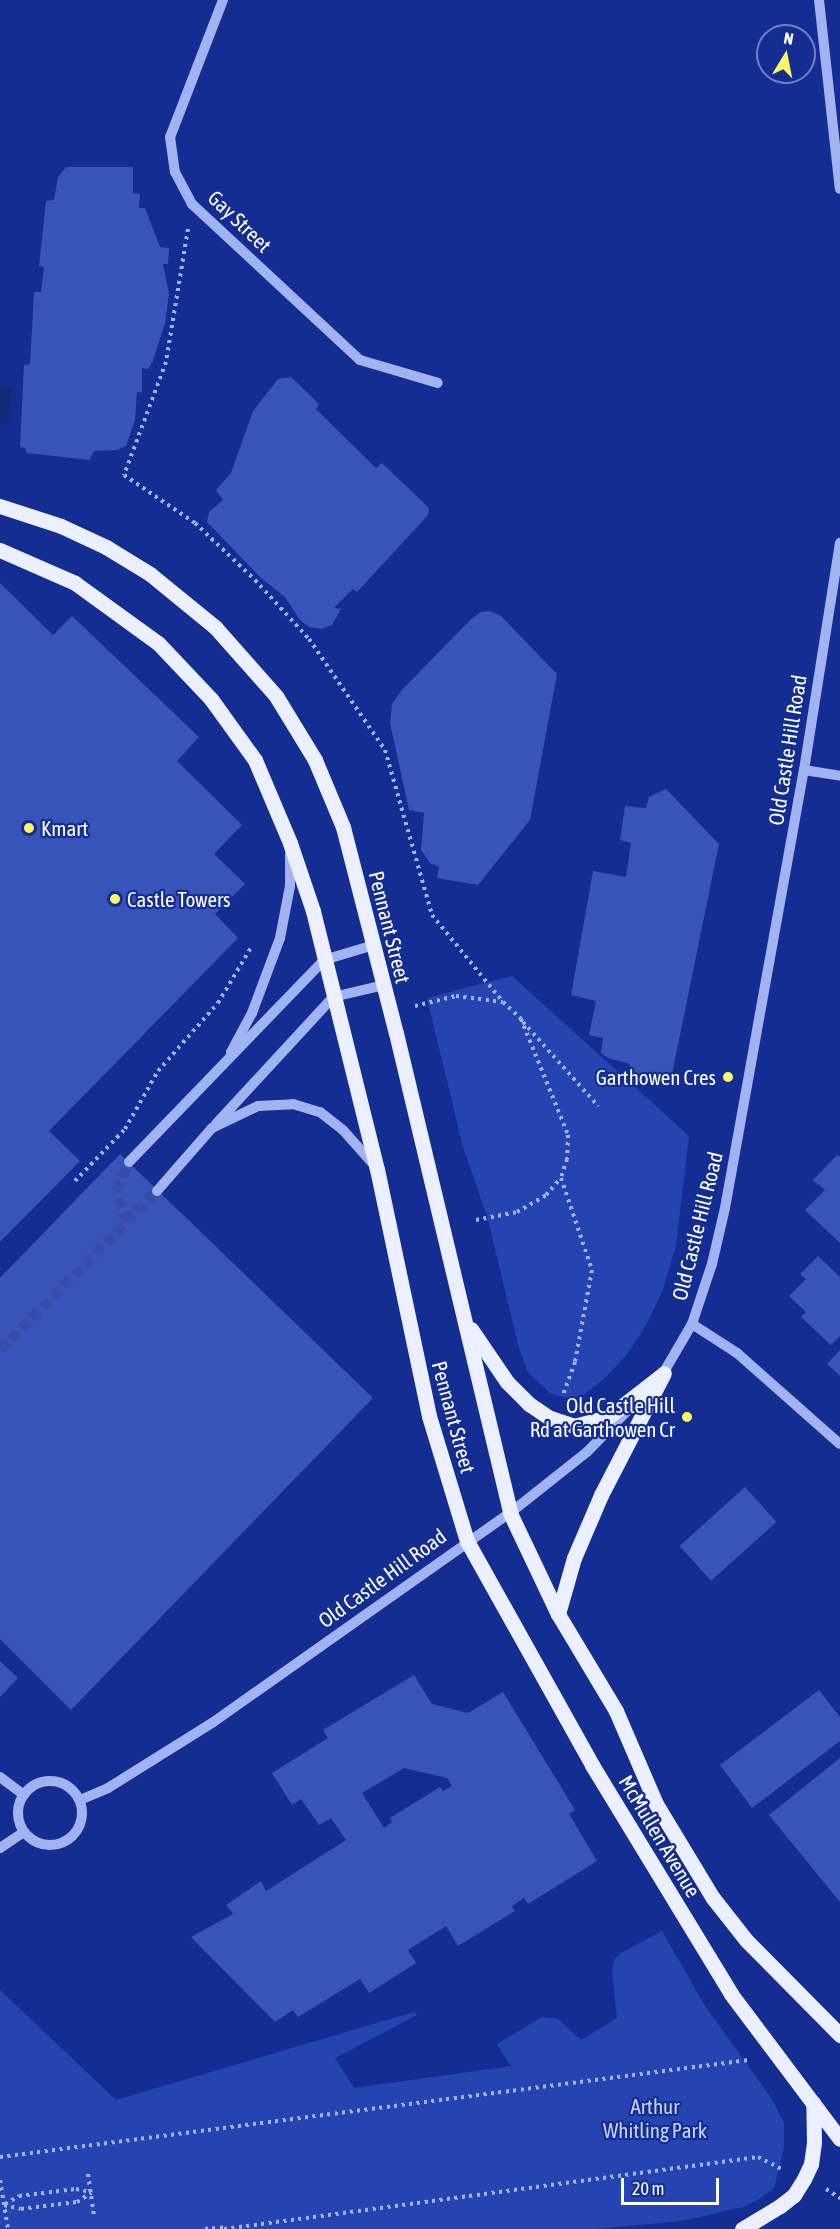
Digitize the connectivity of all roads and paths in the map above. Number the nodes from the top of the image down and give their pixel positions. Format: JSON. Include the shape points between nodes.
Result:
{"nodes":[{"id":1,"x":223,"y":0,"type":"edge"},
{"id":2,"x":819,"y":0,"type":"edge"},
{"id":3,"x":840,"y":189,"type":"edge"},
{"id":4,"x":192,"y":204,"type":"junction"},
{"id":5,"x":438,"y":383,"type":"dead end"},
{"id":6,"x":0,"y":506,"type":"edge"},
{"id":7,"x":840,"y":543,"type":"edge"},
{"id":8,"x":0,"y":550,"type":"edge"},
{"id":9,"x":804,"y":770,"type":"junction"},
{"id":10,"x":840,"y":776,"type":"edge"},
{"id":11,"x":290,"y":843,"type":"junction"},
{"id":12,"x":253,"y":944,"type":"dead end"},
{"id":13,"x":374,"y":945,"type":"junction"},
{"id":14,"x":324,"y":960,"type":"junction"},
{"id":15,"x":384,"y":985,"type":"junction"},
{"id":16,"x":333,"y":997,"type":"junction"},
{"id":17,"x":503,"y":1002,"type":"junction"},
{"id":18,"x":415,"y":1006,"type":"dead end"},
{"id":19,"x":521,"y":1019,"type":"junction"},
{"id":20,"x":224,"y":1065,"type":"junction"},
{"id":21,"x":598,"y":1106,"type":"dead end"},
{"id":22,"x":212,"y":1128,"type":"junction"},
{"id":23,"x":129,"y":1162,"type":"tunnel mouth"},
{"id":24,"x":377,"y":1169,"type":"junction"},
{"id":25,"x":561,"y":1178,"type":"junction"},
{"id":26,"x":75,"y":1181,"type":"dead end"},
{"id":27,"x":157,"y":1191,"type":"tunnel mouth"},
{"id":28,"x":476,"y":1220,"type":"dead end"},
{"id":29,"x":466,"y":1322,"type":"junction"},
{"id":30,"x":692,"y":1324,"type":"junction"},
{"id":31,"x":664,"y":1373,"type":"junction"},
{"id":32,"x":559,"y":1403,"type":"dead end"},
{"id":33,"x":840,"y":1444,"type":"edge"},
{"id":34,"x":510,"y":1513,"type":"junction"},
{"id":35,"x":467,"y":1541,"type":"junction"},
{"id":36,"x":558,"y":1614,"type":"junction"},
{"id":37,"x":0,"y":1776,"type":"edge"},
{"id":38,"x":24,"y":1795,"type":"junction"},
{"id":39,"x":80,"y":1800,"type":"junction"},
{"id":40,"x":24,"y":1832,"type":"junction"},
{"id":41,"x":0,"y":1848,"type":"edge"},
{"id":42,"x":840,"y":2035,"type":"edge"},
{"id":43,"x":749,"y":2060,"type":"dead end"},
{"id":44,"x":812,"y":2102,"type":"junction"},
{"id":45,"x":840,"y":2139,"type":"edge"},
{"id":46,"x":0,"y":2157,"type":"edge"},
{"id":47,"x":787,"y":2171,"type":"dead end"},
{"id":48,"x":88,"y":2174,"type":"dead end"},
{"id":49,"x":0,"y":2180,"type":"edge"},
{"id":50,"x":825,"y":2188,"type":"dead end"},
{"id":51,"x":91,"y":2193,"type":"junction"},
{"id":52,"x":840,"y":2198,"type":"edge"},
{"id":53,"x":4,"y":2205,"type":"junction"},
{"id":54,"x":94,"y":2216,"type":"dead end"},
{"id":55,"x":229,"y":2226,"type":"junction"},
{"id":56,"x":8,"y":2229,"type":"edge"},
{"id":57,"x":205,"y":2229,"type":"edge"},
{"id":58,"x":224,"y":2229,"type":"edge"},
{"id":59,"x":742,"y":2229,"type":"edge"}],
"edges":[{"from":1,"to":4,"type":"street","name":"Gay Street","via":[[170,138],[175,172]]},
{"from":2,"to":3,"type":"street"},
{"from":4,"to":5,"type":"street","name":"Gay Street","via":[[360,360]]},
{"from":4,"to":17,"type":"path","via":[[166,362],[124,475],[195,522],[309,639],[385,750],[432,915]]},
{"from":6,"to":13,"type":"main road","name":"Pennant Street","via":[[61,526],[150,574],[215,627],[276,696],[315,760],[343,827]]},
{"from":7,"to":9,"type":"street","name":"Old Castle Hill Road"},
{"from":8,"to":11,"type":"main road","name":"Pennant Street","via":[[75,583],[158,644],[211,699],[255,760]]},
{"from":9,"to":10,"type":"street"},
{"from":9,"to":30,"type":"street","name":"Old Castle Hill Road","via":[[725,1208]]},
{"from":11,"to":14,"type":"main road","name":"Pennant Street","via":[[313,911]]},
{"from":11,"to":20,"type":"street","via":[[290,886],[280,938],[252,1013]]},
{"from":12,"to":26,"type":"path","via":[[218,1003],[158,1071],[125,1129]]},
{"from":13,"to":14,"type":"street"},
{"from":13,"to":15,"type":"main road","name":"Pennant Street"},
{"from":14,"to":16,"type":"main road","name":"Pennant Street"},
{"from":14,"to":20,"type":"street"},
{"from":15,"to":16,"type":"street"},
{"from":15,"to":29,"type":"main road","name":"Pennant Street"},
{"from":16,"to":22,"type":"street"},
{"from":16,"to":24,"type":"main road","name":"Pennant Street"},
{"from":17,"to":18,"type":"path","via":[[456,996]]},
{"from":17,"to":19,"type":"path"},
{"from":19,"to":21,"type":"path"},
{"from":19,"to":25,"type":"path","via":[[568,1135]]},
{"from":20,"to":23,"type":"street"},
{"from":22,"to":24,"type":"street","via":[[258,1106],[293,1104],[320,1112],[343,1130]]},
{"from":22,"to":27,"type":"street"},
{"from":24,"to":35,"type":"main road","name":"Pennant Street","via":[[429,1416]]},
{"from":25,"to":28,"type":"path","via":[[546,1195],[518,1212]]},
{"from":25,"to":32,"type":"path","via":[[592,1270],[575,1362]]},
{"from":29,"to":31,"type":"main road","via":[[507,1382],[529,1404],[550,1418],[574,1426],[608,1417]]},
{"from":29,"to":34,"type":"main road","name":"Pennant Street"},
{"from":30,"to":31,"type":"street","name":"Old Castle Hill Road"},
{"from":30,"to":33,"type":"street","via":[[737,1353]]},
{"from":31,"to":34,"type":"street","name":"Old Castle Hill Road","via":[[587,1452]]},
{"from":31,"to":36,"type":"main road","via":[[574,1558]]},
{"from":34,"to":35,"type":"street","name":"Old Castle Hill Road"},
{"from":34,"to":36,"type":"main road","name":"McMullen Avenue"},
{"from":35,"to":39,"type":"street","name":"Old Castle Hill Road","via":[[212,1723],[108,1788]]},
{"from":35,"to":44,"type":"main road","name":"McMullen Avenue","via":[[592,1765],[731,1994]]},
{"from":36,"to":42,"type":"main road","name":"McMullen Avenue","via":[[616,1712],[656,1804],[714,1898],[746,1940]]},
{"from":37,"to":38,"type":"street"},
{"from":38,"to":39,"type":"street","via":[[48,1781],[67,1785]]},
{"from":38,"to":40,"type":"street","via":[[18,1814]]},
{"from":39,"to":40,"type":"street","via":[[82,1820],[71,1838],[51,1846]]},
{"from":40,"to":41,"type":"street"},
{"from":43,"to":46,"type":"path"},
{"from":44,"to":45,"type":"main road","name":"McMullen Avenue"},
{"from":44,"to":59,"type":"main road","via":[[814,2142],[804,2179],[780,2206]]},
{"from":47,"to":55,"type":"path","via":[[758,2157]]},
{"from":48,"to":51,"type":"path"},
{"from":49,"to":53,"type":"path"},
{"from":50,"to":52,"type":"path"},
{"from":51,"to":53,"type":"path","via":[[76,2189],[19,2196]]},
{"from":51,"to":53,"type":"path","via":[[77,2202],[21,2209]]},
{"from":51,"to":54,"type":"path"},
{"from":53,"to":56,"type":"path"},
{"from":55,"to":57,"type":"path"},
{"from":55,"to":58,"type":"path"}]}
